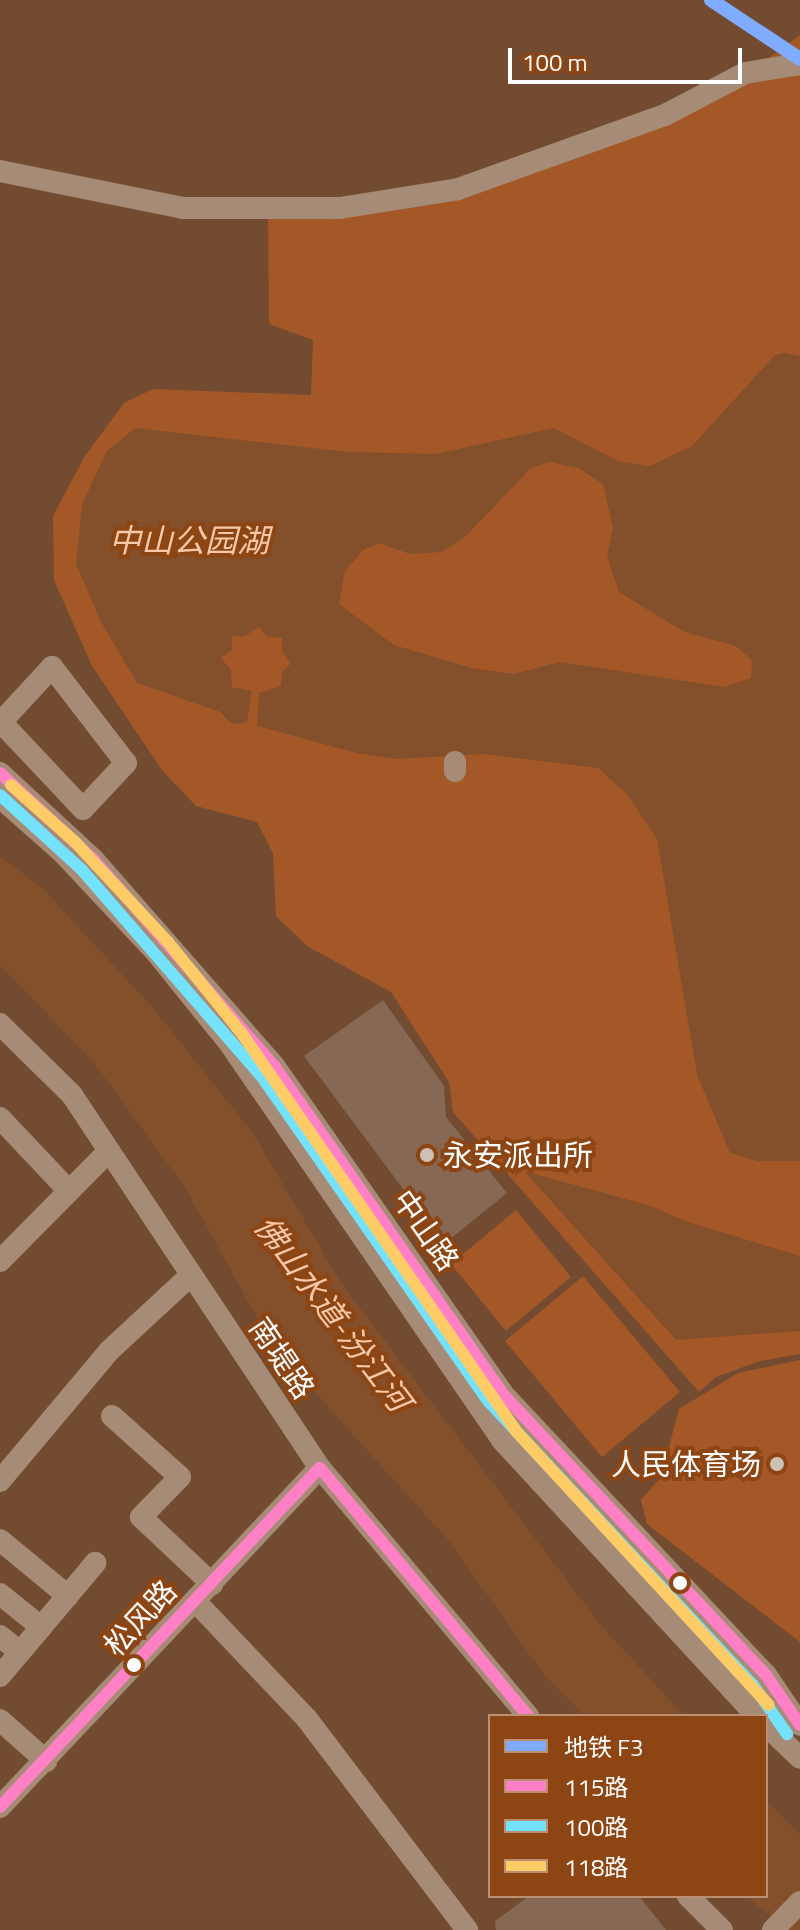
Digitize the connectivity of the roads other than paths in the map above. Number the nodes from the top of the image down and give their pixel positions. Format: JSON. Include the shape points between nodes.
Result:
{"nodes":[{"id":1,"x":800,"y":64,"type":"edge"},
{"id":2,"x":0,"y":171,"type":"edge"},
{"id":3,"x":0,"y":722,"type":"edge"},
{"id":4,"x":0,"y":773,"type":"edge"},
{"id":5,"x":0,"y":797,"type":"edge"},
{"id":6,"x":0,"y":1024,"type":"edge"},
{"id":7,"x":0,"y":1118,"type":"edge"},
{"id":8,"x":109,"y":1151,"type":"junction"},
{"id":9,"x":69,"y":1191,"type":"junction"},
{"id":10,"x":0,"y":1261,"type":"edge"},
{"id":11,"x":191,"y":1275,"type":"junction"},
{"id":12,"x":112,"y":1416,"type":"dead end"},
{"id":13,"x":320,"y":1468,"type":"junction"},
{"id":14,"x":0,"y":1481,"type":"edge"},
{"id":15,"x":0,"y":1540,"type":"edge"},
{"id":16,"x":95,"y":1563,"type":"dead end"},
{"id":17,"x":212,"y":1584,"type":"junction"},
{"id":18,"x":0,"y":1594,"type":"edge"},
{"id":19,"x":68,"y":1596,"type":"junction"},
{"id":20,"x":196,"y":1602,"type":"junction"},
{"id":21,"x":41,"y":1627,"type":"junction"},
{"id":22,"x":0,"y":1636,"type":"edge"},
{"id":23,"x":20,"y":1652,"type":"junction"},
{"id":24,"x":0,"y":1676,"type":"edge"},
{"id":25,"x":526,"y":1714,"type":"edge"},
{"id":26,"x":755,"y":1714,"type":"edge"},
{"id":27,"x":0,"y":1720,"type":"edge"},
{"id":28,"x":800,"y":1725,"type":"edge"},
{"id":29,"x":768,"y":1727,"type":"edge"},
{"id":30,"x":800,"y":1758,"type":"edge"},
{"id":31,"x":46,"y":1761,"type":"junction"},
{"id":32,"x":0,"y":1807,"type":"edge"},
{"id":33,"x":690,"y":1898,"type":"edge"},
{"id":34,"x":800,"y":1902,"type":"edge"},
{"id":35,"x":467,"y":1930,"type":"edge"},
{"id":36,"x":722,"y":1930,"type":"edge"},
{"id":37,"x":773,"y":1930,"type":"edge"}],
"edges":[{"from":1,"to":2,"type":"street","via":[[745,73],[665,115],[458,189],[340,208],[183,208]]},
{"from":3,"to":3,"type":"street","via":[[83,809],[126,763],[52,667]]},
{"from":4,"to":28,"type":"street","name":"中山路","via":[[93,859],[275,1067],[502,1393],[766,1675]]},
{"from":5,"to":26,"type":"street","name":"中山路","via":[[63,853],[156,952],[230,1044],[502,1440]]},
{"from":6,"to":8,"type":"street","name":"南堤路","via":[[72,1095]]},
{"from":7,"to":9,"type":"street"},
{"from":8,"to":9,"type":"street"},
{"from":8,"to":11,"type":"street","name":"南堤路"},
{"from":9,"to":10,"type":"street"},
{"from":11,"to":13,"type":"street","name":"南堤路"},
{"from":11,"to":14,"type":"street","via":[[109,1351]]},
{"from":12,"to":17,"type":"street","via":[[180,1477],[141,1517]]},
{"from":13,"to":17,"type":"street","name":"松风路"},
{"from":13,"to":25,"type":"street","name":"南堤路"},
{"from":15,"to":19,"type":"street"},
{"from":16,"to":19,"type":"street"},
{"from":17,"to":20,"type":"street","name":"松风路"},
{"from":18,"to":21,"type":"street"},
{"from":19,"to":21,"type":"street"},
{"from":20,"to":31,"type":"street","name":"松风路"},
{"from":20,"to":35,"type":"street","via":[[307,1719]]},
{"from":21,"to":23,"type":"street"},
{"from":22,"to":23,"type":"street"},
{"from":23,"to":24,"type":"street"},
{"from":27,"to":31,"type":"street"},
{"from":29,"to":30,"type":"street"},
{"from":31,"to":32,"type":"street","name":"松风路"},
{"from":33,"to":36,"type":"street"},
{"from":34,"to":37,"type":"street"}]}
